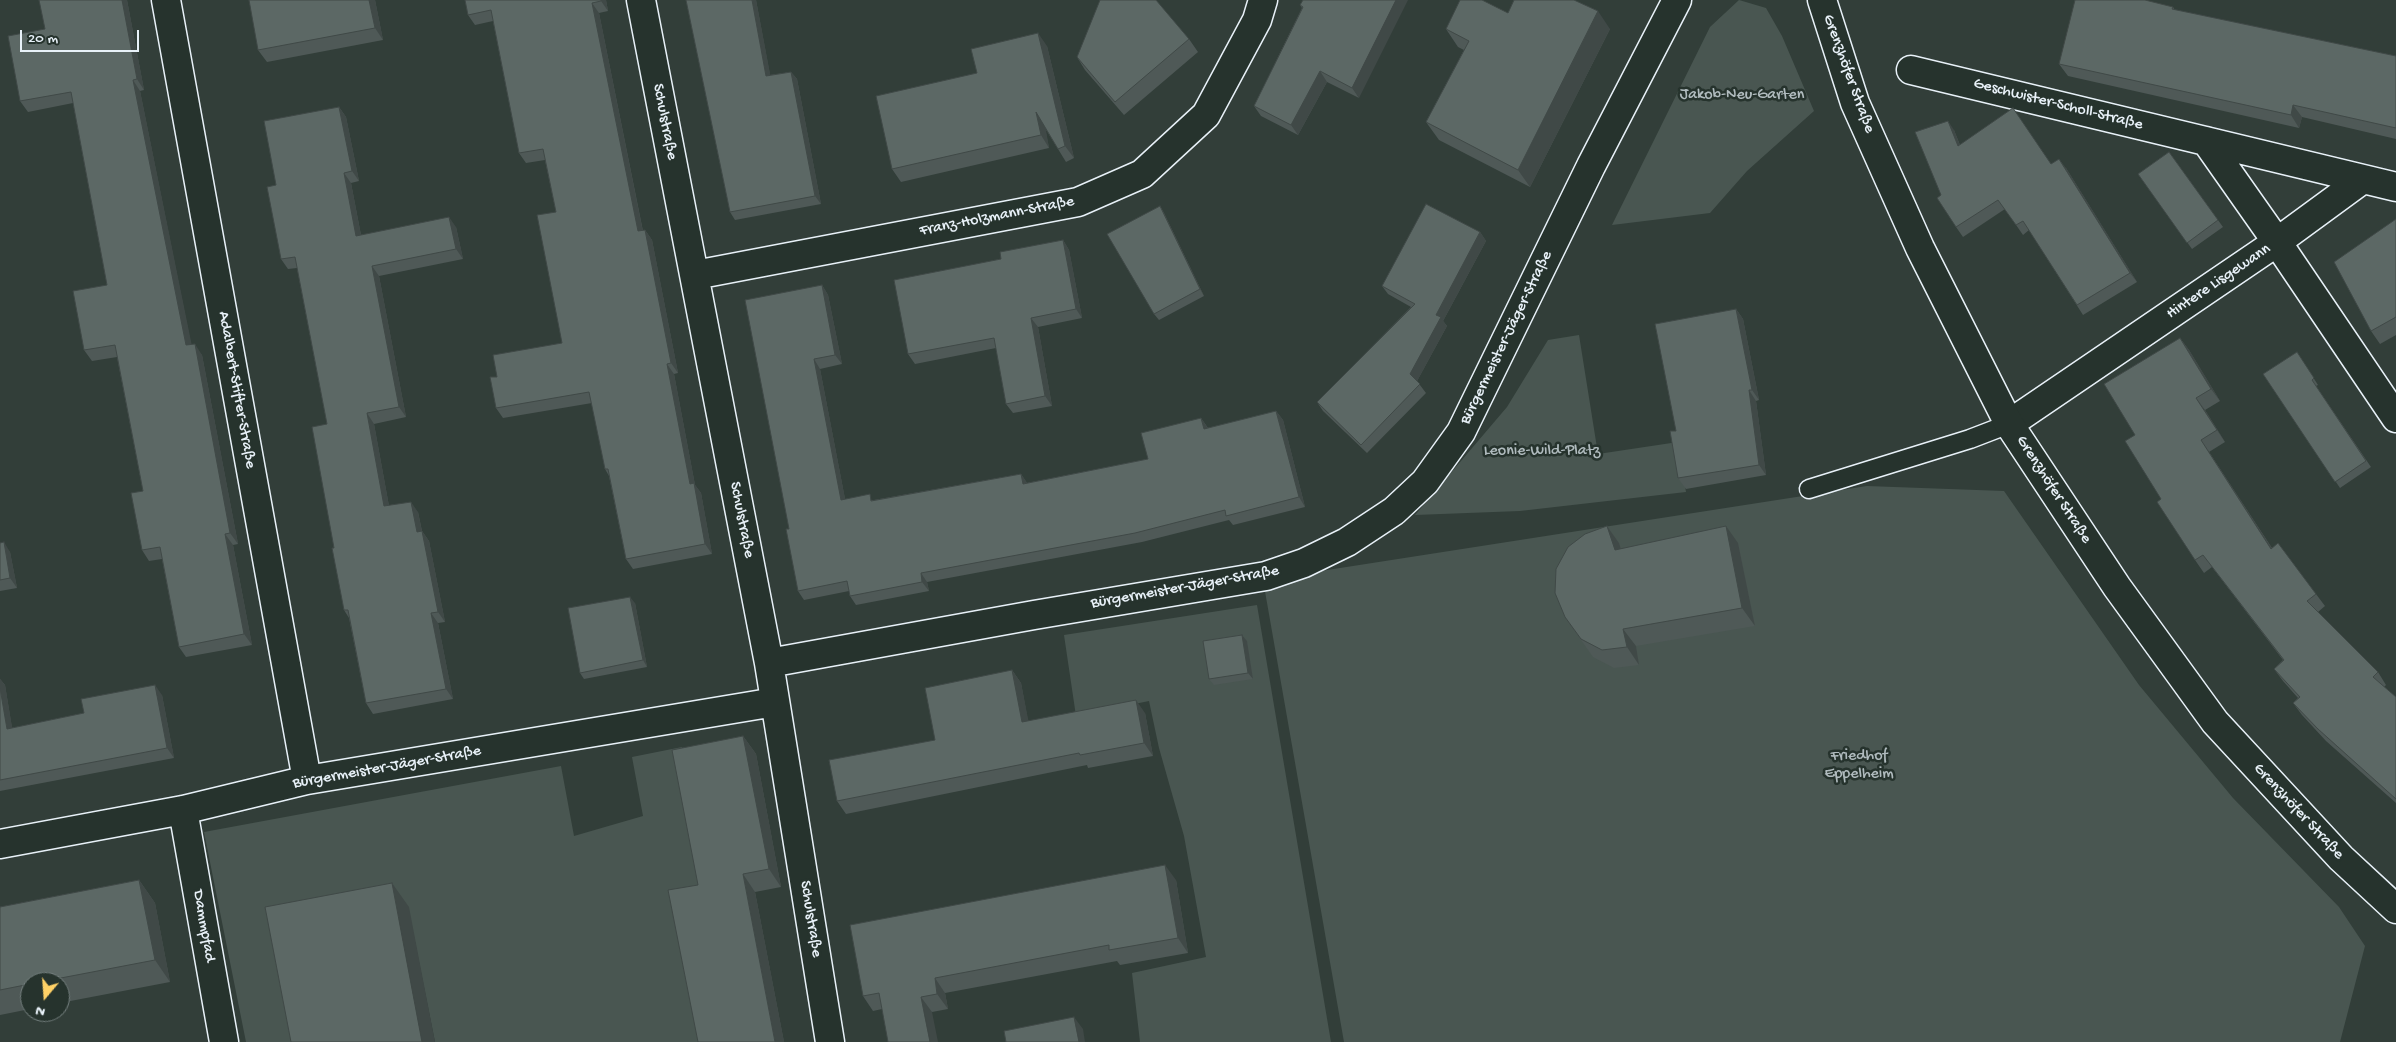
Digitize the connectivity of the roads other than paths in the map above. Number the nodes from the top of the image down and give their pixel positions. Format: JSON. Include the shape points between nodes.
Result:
{"nodes":[{"id":1,"x":166,"y":0,"type":"edge"},
{"id":2,"x":641,"y":0,"type":"edge"},
{"id":3,"x":1264,"y":0,"type":"edge"},
{"id":4,"x":1677,"y":0,"type":"edge"},
{"id":5,"x":1822,"y":0,"type":"edge"},
{"id":6,"x":1911,"y":70,"type":"dead end"},
{"id":7,"x":2206,"y":141,"type":"junction"},
{"id":8,"x":2363,"y":179,"type":"junction"},
{"id":9,"x":2396,"y":187,"type":"edge"},
{"id":10,"x":2277,"y":242,"type":"junction"},
{"id":11,"x":695,"y":275,"type":"junction"},
{"id":12,"x":2396,"y":418,"type":"edge"},
{"id":13,"x":2009,"y":424,"type":"junction"},
{"id":14,"x":1808,"y":488,"type":"dead end"},
{"id":15,"x":769,"y":663,"type":"junction"},
{"id":16,"x":775,"y":702,"type":"junction"},
{"id":17,"x":307,"y":780,"type":"junction"},
{"id":18,"x":183,"y":810,"type":"junction"},
{"id":19,"x":0,"y":844,"type":"edge"},
{"id":20,"x":2396,"y":910,"type":"edge"},
{"id":21,"x":224,"y":1042,"type":"edge"},
{"id":22,"x":830,"y":1042,"type":"edge"}],
"edges":[{"from":1,"to":17,"type":"street","name":"Adalbert-Stifter-Straße"},
{"from":2,"to":11,"type":"street","name":"Schulstraße"},
{"from":3,"to":11,"type":"street","name":"Franz-Holzmann-Straße","via":[[1257,20],[1206,115],[1142,174],[1078,202]]},
{"from":4,"to":15,"type":"street","name":"Bürgermeister-Jäger-Straße","via":[[1460,432],[1425,482],[1394,511],[1347,542],[1304,563],[1266,576],[1034,614]]},
{"from":5,"to":13,"type":"street","name":"Grenzhöfer Straße","via":[[1860,112],[1920,248]]},
{"from":6,"to":7,"type":"street","name":"Geschwister-Scholl-Straße"},
{"from":7,"to":8,"type":"street","name":"Geschwister-Scholl-Straße"},
{"from":7,"to":10,"type":"street"},
{"from":8,"to":9,"type":"street","name":"Geschwister-Scholl-Straße"},
{"from":8,"to":10,"type":"street"},
{"from":10,"to":12,"type":"street","name":"Hintere Lisgewann"},
{"from":10,"to":13,"type":"street","name":"Hintere Lisgewann"},
{"from":11,"to":15,"type":"street","name":"Schulstraße"},
{"from":13,"to":14,"type":"lane"},
{"from":13,"to":20,"type":"street","name":"Grenzhöfer Straße","via":[[2117,588],[2215,722],[2341,858]]},
{"from":15,"to":16,"type":"street","name":"Schulstraße"},
{"from":16,"to":17,"type":"street","name":"Bürgermeister-Jäger-Straße"},
{"from":16,"to":22,"type":"street","name":"Schulstraße"},
{"from":17,"to":18,"type":"street","name":"Bürgermeister-Jäger-Straße"},
{"from":18,"to":19,"type":"street","name":"Bürgermeister-Jäger-Straße"},
{"from":18,"to":21,"type":"street","name":"Dammpfad"}]}
